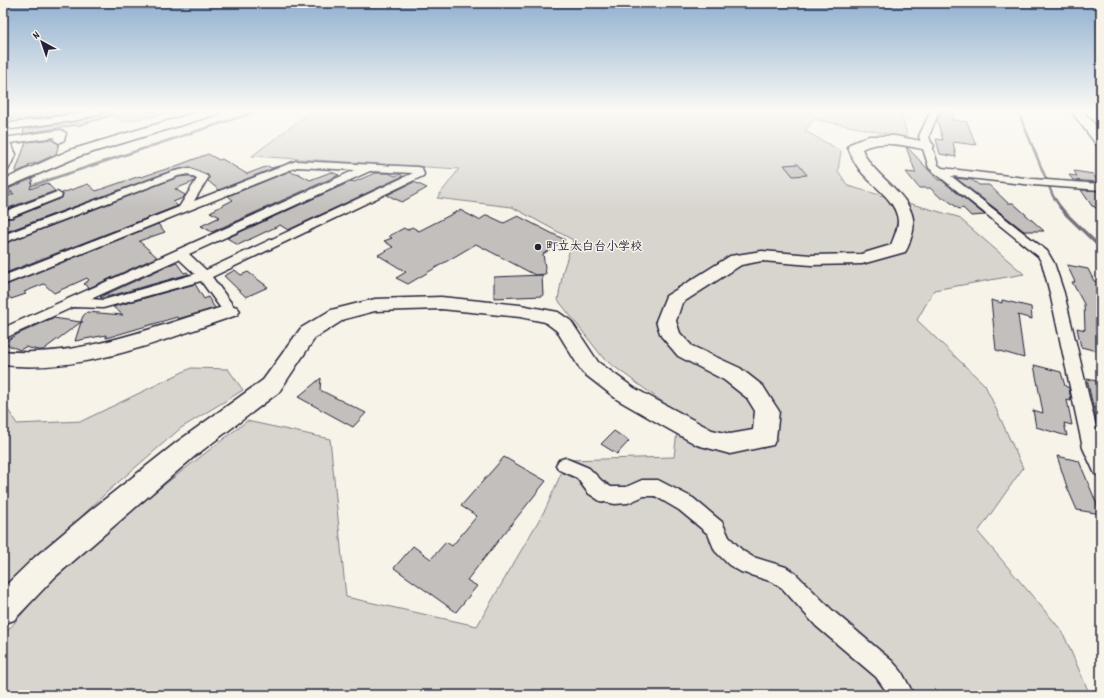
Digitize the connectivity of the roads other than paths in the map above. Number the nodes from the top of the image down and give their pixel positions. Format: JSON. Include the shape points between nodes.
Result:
{"nodes":[{"id":1,"x":4,"y":144,"type":"edge"},
{"id":2,"x":106,"y":144,"type":"edge"},
{"id":3,"x":862,"y":144,"type":"edge"},
{"id":4,"x":914,"y":144,"type":"edge"},
{"id":5,"x":927,"y":146,"type":"joint"},
{"id":6,"x":3,"y":167,"type":"edge"},
{"id":7,"x":369,"y":168,"type":"junction"},
{"id":8,"x":939,"y":171,"type":"junction"},
{"id":9,"x":3,"y":185,"type":"edge"},
{"id":10,"x":1101,"y":187,"type":"edge"},
{"id":11,"x":57,"y":195,"type":"dead end"},
{"id":12,"x":183,"y":209,"type":"junction"},
{"id":13,"x":3,"y":214,"type":"edge"},
{"id":14,"x":3,"y":239,"type":"edge"},
{"id":15,"x":180,"y":253,"type":"junction"},
{"id":16,"x":204,"y":276,"type":"junction"},
{"id":17,"x":3,"y":280,"type":"edge"},
{"id":18,"x":71,"y":302,"type":"junction"},
{"id":19,"x":230,"y":311,"type":"joint"},
{"id":20,"x":3,"y":334,"type":"edge"},
{"id":21,"x":3,"y":358,"type":"edge"},
{"id":22,"x":1096,"y":450,"type":"edge"},
{"id":23,"x":565,"y":466,"type":"dead end"},
{"id":24,"x":1101,"y":469,"type":"edge"},
{"id":25,"x":3,"y":609,"type":"edge"},
{"id":26,"x":902,"y":695,"type":"edge"}],
"edges":[{"from":1,"to":6,"type":"street","via":[[9,156]]},
{"from":2,"to":9,"type":"street","via":[[75,153]]},
{"from":3,"to":25,"type":"street","via":[[855,147],[856,155],[872,177],[901,204],[907,220],[899,248],[862,260],[811,260],[762,256],[736,260],[673,300],[666,320],[671,336],[685,351],[732,374],[755,392],[767,411],[764,438],[730,444],[706,438],[673,421],[626,394],[590,367],[564,326],[551,317],[520,311],[442,303],[375,305],[338,314],[308,333],[271,386],[186,449],[101,519],[45,567]]},
{"from":4,"to":5,"type":"street"},
{"from":5,"to":8,"type":"street","via":[[933,166]]},
{"from":7,"to":12,"type":"street","via":[[296,164]]},
{"from":7,"to":15,"type":"street"},
{"from":7,"to":16,"type":"street","via":[[418,170],[418,174]]},
{"from":8,"to":10,"type":"street"},
{"from":8,"to":22,"type":"street","via":[[1043,254],[1057,293]]},
{"from":11,"to":13,"type":"street","via":[[7,215]]},
{"from":12,"to":14,"type":"street","via":[[203,178],[189,170]]},
{"from":12,"to":17,"type":"street"},
{"from":15,"to":16,"type":"street"},
{"from":15,"to":18,"type":"street"},
{"from":16,"to":18,"type":"street","via":[[104,304]]},
{"from":16,"to":19,"type":"street"},
{"from":18,"to":20,"type":"street"},
{"from":19,"to":21,"type":"street","via":[[145,339],[88,353],[33,360]]},
{"from":22,"to":24,"type":"street"},
{"from":23,"to":26,"type":"street","via":[[583,473],[595,487],[607,495],[622,496],[642,488],[658,488],[686,504],[715,528],[722,544],[736,558],[748,565],[779,574],[789,581],[824,618],[884,669]]}]}
